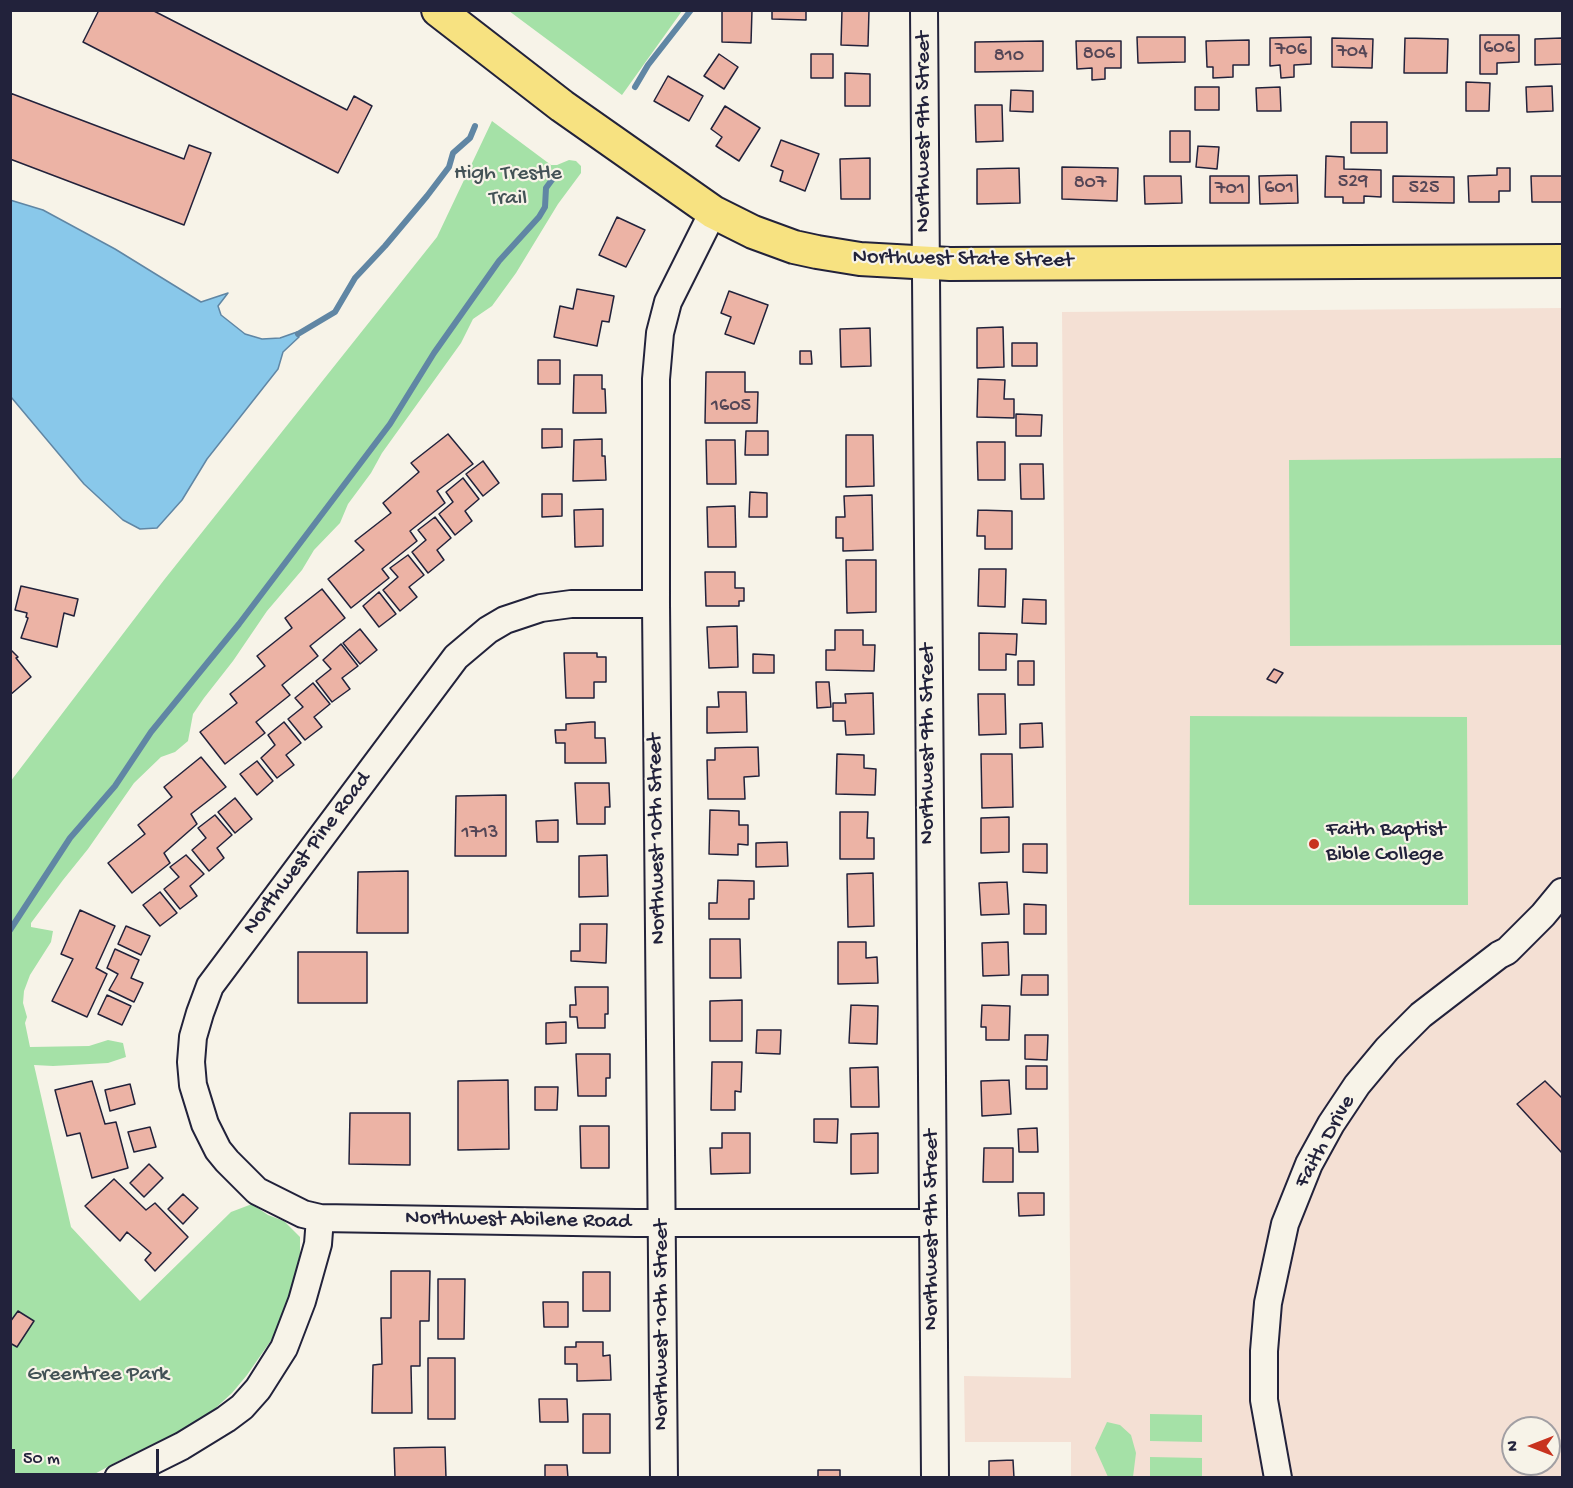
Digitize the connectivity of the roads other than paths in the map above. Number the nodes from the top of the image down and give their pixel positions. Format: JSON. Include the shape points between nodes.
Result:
{"nodes":[{"id":1,"x":438,"y":10,"type":"edge"},
{"id":2,"x":924,"y":10,"type":"edge"},
{"id":3,"x":713,"y":212,"type":"junction"},
{"id":4,"x":1563,"y":261,"type":"edge"},
{"id":5,"x":925,"y":263,"type":"junction"},
{"id":6,"x":656,"y":604,"type":"junction"},
{"id":7,"x":1563,"y":892,"type":"edge"},
{"id":8,"x":320,"y":1218,"type":"junction"},
{"id":9,"x":662,"y":1222,"type":"junction"},
{"id":10,"x":933,"y":1223,"type":"junction"},
{"id":11,"x":118,"y":1478,"type":"edge"},
{"id":12,"x":664,"y":1478,"type":"edge"},
{"id":13,"x":935,"y":1478,"type":"edge"},
{"id":14,"x":1278,"y":1478,"type":"edge"}],
"edges":[{"from":1,"to":3,"type":"main road","name":"Northwest State Street","via":[[562,106]]},
{"from":2,"to":5,"type":"street","name":"Northwest 9th Street"},
{"from":3,"to":5,"type":"main road","name":"Northwest State Street","via":[[794,247],[860,260]]},
{"from":3,"to":6,"type":"street","name":"Northwest 10th Street","via":[[668,302],[657,349]]},
{"from":4,"to":5,"type":"main road","name":"Northwest State Street"},
{"from":5,"to":10,"type":"street","name":"Northwest 9th Street"},
{"from":6,"to":8,"type":"street","name":"Northwest Pine Road","via":[[541,608],[506,620],[471,642],[436,681],[210,986],[193,1037],[191,1062],[200,1111],[212,1139],[227,1161],[257,1191],[303,1214]]},
{"from":6,"to":9,"type":"street","name":"Northwest 10th Street"},
{"from":7,"to":14,"type":"street","name":"Faith Drive","via":[[1507,951],[1421,1015],[1387,1049],[1357,1085],[1309,1164],[1285,1224],[1268,1303],[1264,1400]]},
{"from":8,"to":9,"type":"street","name":"Northwest Abilene Road"},
{"from":8,"to":11,"type":"street","via":[[318,1244],[302,1301],[284,1348],[258,1389],[226,1419]]},
{"from":9,"to":10,"type":"street","name":"Northwest Abilene Road"},
{"from":9,"to":12,"type":"street","name":"Northwest 10th Street"},
{"from":10,"to":13,"type":"street","name":"Northwest 9th Street"}]}
